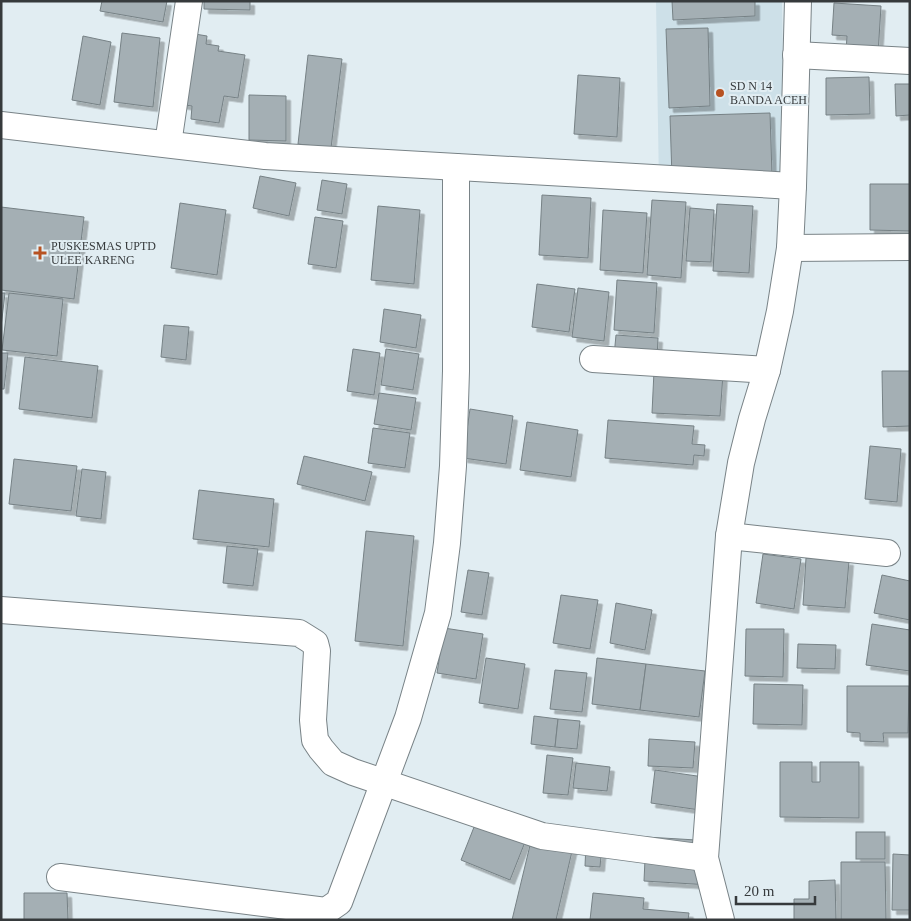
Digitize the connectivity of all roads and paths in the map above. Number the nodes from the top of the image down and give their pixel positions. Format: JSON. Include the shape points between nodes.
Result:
{"nodes":[{"id":1,"x":189,"y":1,"type":"edge"},
{"id":2,"x":798,"y":1,"type":"edge"},
{"id":3,"x":796,"y":55,"type":"junction"},
{"id":4,"x":910,"y":60,"type":"edge"},
{"id":5,"x":1,"y":125,"type":"edge"},
{"id":6,"x":168,"y":144,"type":"junction"},
{"id":7,"x":456,"y":167,"type":"junction"},
{"id":8,"x":793,"y":186,"type":"junction"},
{"id":9,"x":910,"y":247,"type":"edge"},
{"id":10,"x":790,"y":248,"type":"junction"},
{"id":11,"x":593,"y":359,"type":"dead end"},
{"id":12,"x":767,"y":370,"type":"junction"},
{"id":13,"x":729,"y":536,"type":"junction"},
{"id":14,"x":887,"y":553,"type":"dead end"},
{"id":15,"x":1,"y":610,"type":"edge"},
{"id":16,"x":384,"y":782,"type":"junction"},
{"id":17,"x":705,"y":858,"type":"junction"},
{"id":18,"x":60,"y":877,"type":"dead end"},
{"id":19,"x":721,"y":920,"type":"edge"}],
"edges":[{"from":1,"to":6,"type":"street"},
{"from":2,"to":3,"type":"street"},
{"from":3,"to":4,"type":"street"},
{"from":3,"to":8,"type":"street"},
{"from":5,"to":6,"type":"street"},
{"from":6,"to":7,"type":"street","via":[[265,156]]},
{"from":7,"to":8,"type":"street"},
{"from":7,"to":16,"type":"street","via":[[456,370],[447,542],[438,613],[408,718]]},
{"from":8,"to":10,"type":"street"},
{"from":9,"to":10,"type":"street"},
{"from":10,"to":12,"type":"street"},
{"from":11,"to":12,"type":"street"},
{"from":12,"to":13,"type":"street","via":[[741,463]]},
{"from":13,"to":14,"type":"street"},
{"from":13,"to":17,"type":"street"},
{"from":15,"to":16,"type":"street","via":[[299,633],[315,643],[317,651],[313,720],[315,740],[320,749],[333,763]]},
{"from":16,"to":17,"type":"street","via":[[542,836]]},
{"from":16,"to":18,"type":"street","via":[[339,902],[326,911]]},
{"from":17,"to":19,"type":"street"}]}
